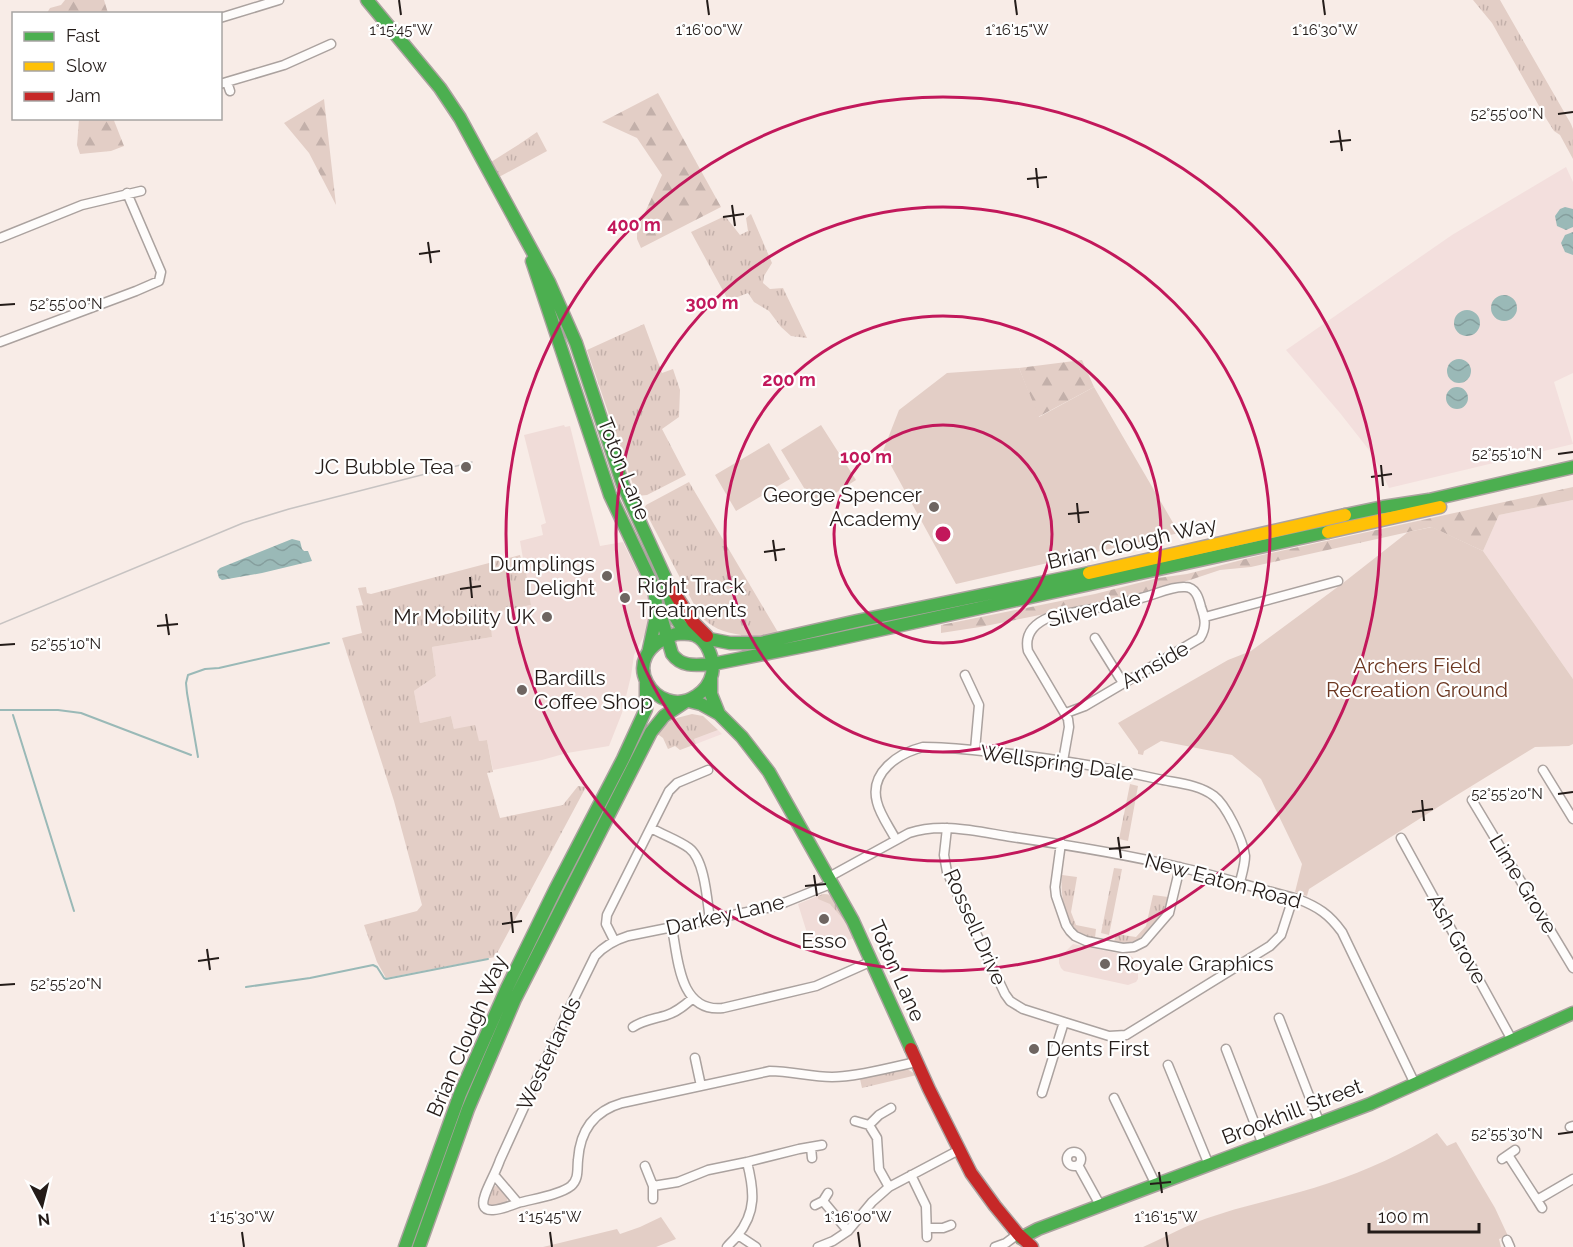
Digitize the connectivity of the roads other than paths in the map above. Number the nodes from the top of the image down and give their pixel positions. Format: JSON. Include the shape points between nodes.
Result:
{"nodes":[{"id":1,"x":279,"y":0,"type":"edge"},
{"id":2,"x":368,"y":0,"type":"edge"},
{"id":3,"x":222,"y":17,"type":"edge"},
{"id":4,"x":324,"y":44,"type":"dead end"},
{"id":5,"x":226,"y":86,"type":"edge"},
{"id":6,"x":141,"y":191,"type":"dead end"},
{"id":7,"x":127,"y":193,"type":"junction"},
{"id":8,"x":522,"y":234,"type":"junction"},
{"id":9,"x":0,"y":238,"type":"edge"},
{"id":10,"x":0,"y":342,"type":"edge"},
{"id":11,"x":1573,"y":467,"type":"edge"},
{"id":12,"x":1573,"y":478,"type":"edge"},
{"id":13,"x":665,"y":577,"type":"junction"},
{"id":14,"x":1338,"y":581,"type":"dead end"},
{"id":15,"x":1194,"y":591,"type":"joint"},
{"id":16,"x":658,"y":604,"type":"junction"},
{"id":17,"x":1204,"y":617,"type":"junction"},
{"id":18,"x":666,"y":636,"type":"junction"},
{"id":19,"x":696,"y":636,"type":"junction"},
{"id":20,"x":1100,"y":640,"type":"dead end"},
{"id":21,"x":716,"y":641,"type":"junction"},
{"id":22,"x":649,"y":649,"type":"junction"},
{"id":23,"x":713,"y":664,"type":"junction"},
{"id":24,"x":965,"y":675,"type":"dead end"},
{"id":25,"x":711,"y":678,"type":"junction"},
{"id":26,"x":646,"y":683,"type":"junction"},
{"id":27,"x":1123,"y":683,"type":"junction"},
{"id":28,"x":687,"y":701,"type":"junction"},
{"id":29,"x":1066,"y":713,"type":"junction"},
{"id":30,"x":719,"y":714,"type":"junction"},
{"id":31,"x":975,"y":750,"type":"junction"},
{"id":32,"x":1063,"y":761,"type":"junction"},
{"id":33,"x":708,"y":770,"type":"dead end"},
{"id":34,"x":1543,"y":770,"type":"dead end"},
{"id":35,"x":673,"y":774,"type":"dead end"},
{"id":36,"x":677,"y":783,"type":"junction"},
{"id":37,"x":1472,"y":800,"type":"dead end"},
{"id":38,"x":1573,"y":819,"type":"edge"},
{"id":39,"x":651,"y":828,"type":"junction"},
{"id":40,"x":947,"y":828,"type":"junction"},
{"id":41,"x":1401,"y":838,"type":"dead end"},
{"id":42,"x":896,"y":840,"type":"junction"},
{"id":43,"x":1061,"y":843,"type":"junction"},
{"id":44,"x":1180,"y":867,"type":"junction"},
{"id":45,"x":831,"y":880,"type":"junction"},
{"id":46,"x":1240,"y":882,"type":"junction"},
{"id":47,"x":1293,"y":898,"type":"junction"},
{"id":48,"x":710,"y":920,"type":"junction"},
{"id":49,"x":672,"y":928,"type":"junction"},
{"id":50,"x":614,"y":940,"type":"junction"},
{"id":51,"x":872,"y":961,"type":"junction"},
{"id":52,"x":1573,"y":968,"type":"edge"},
{"id":53,"x":693,"y":998,"type":"junction"},
{"id":54,"x":1573,"y":1013,"type":"edge"},
{"id":55,"x":1279,"y":1018,"type":"dead end"},
{"id":56,"x":1064,"y":1022,"type":"junction"},
{"id":57,"x":633,"y":1027,"type":"dead end"},
{"id":58,"x":1512,"y":1040,"type":"junction"},
{"id":59,"x":1226,"y":1049,"type":"dead end"},
{"id":60,"x":695,"y":1058,"type":"dead end"},
{"id":61,"x":917,"y":1062,"type":"junction"},
{"id":62,"x":1168,"y":1065,"type":"dead end"},
{"id":63,"x":1415,"y":1084,"type":"junction"},
{"id":64,"x":701,"y":1086,"type":"junction"},
{"id":65,"x":1042,"y":1093,"type":"dead end"},
{"id":66,"x":1114,"y":1098,"type":"dead end"},
{"id":67,"x":891,"y":1108,"type":"dead end"},
{"id":68,"x":855,"y":1121,"type":"dead end"},
{"id":69,"x":1320,"y":1124,"type":"junction"},
{"id":70,"x":869,"y":1125,"type":"junction"},
{"id":71,"x":1263,"y":1145,"type":"junction"},
{"id":72,"x":822,"y":1146,"type":"dead end"},
{"id":73,"x":812,"y":1147,"type":"junction"},
{"id":74,"x":959,"y":1150,"type":"junction"},
{"id":75,"x":1508,"y":1155,"type":"dead end"},
{"id":76,"x":812,"y":1158,"type":"dead end"},
{"id":77,"x":747,"y":1162,"type":"junction"},
{"id":78,"x":1078,"y":1165,"type":"dead end"},
{"id":79,"x":1209,"y":1165,"type":"junction"},
{"id":80,"x":645,"y":1166,"type":"dead end"},
{"id":81,"x":911,"y":1175,"type":"junction"},
{"id":82,"x":495,"y":1176,"type":"junction"},
{"id":83,"x":1572,"y":1183,"type":"edge"},
{"id":84,"x":1156,"y":1185,"type":"junction"},
{"id":85,"x":653,"y":1186,"type":"junction"},
{"id":86,"x":890,"y":1187,"type":"junction"},
{"id":87,"x":828,"y":1193,"type":"dead end"},
{"id":88,"x":653,"y":1199,"type":"dead end"},
{"id":89,"x":1537,"y":1200,"type":"junction"},
{"id":90,"x":518,"y":1203,"type":"junction"},
{"id":91,"x":1100,"y":1205,"type":"junction"},
{"id":92,"x":1542,"y":1208,"type":"dead end"},
{"id":93,"x":951,"y":1225,"type":"dead end"},
{"id":94,"x":928,"y":1228,"type":"junction"},
{"id":95,"x":848,"y":1231,"type":"junction"},
{"id":96,"x":738,"y":1235,"type":"junction"},
{"id":97,"x":1020,"y":1236,"type":"junction"},
{"id":98,"x":927,"y":1238,"type":"dead end"},
{"id":99,"x":405,"y":1247,"type":"edge"},
{"id":100,"x":419,"y":1247,"type":"edge"},
{"id":101,"x":727,"y":1247,"type":"edge"},
{"id":102,"x":756,"y":1247,"type":"edge"},
{"id":103,"x":818,"y":1247,"type":"edge"},
{"id":104,"x":995,"y":1247,"type":"edge"},
{"id":105,"x":1032,"y":1247,"type":"edge"}],
"edges":[{"from":1,"to":3,"type":"street"},
{"from":2,"to":8,"type":"main road","via":[[449,102]]},
{"from":4,"to":5,"type":"street","via":[[284,65]]},
{"from":6,"to":7,"type":"street"},
{"from":7,"to":9,"type":"street","via":[[82,204]]},
{"from":7,"to":10,"type":"street","via":[[161,272],[159,281]]},
{"from":8,"to":13,"type":"main road","name":"Toton Lane","via":[[576,343],[623,485]]},
{"from":8,"to":16,"type":"main road","name":"Toton Lane","via":[[610,495]]},
{"from":11,"to":21,"type":"main road","name":"Brian Clough Way","via":[[761,643]]},
{"from":12,"to":23,"type":"main road","name":"Brian Clough Way"},
{"from":13,"to":19,"type":"main road","name":"Toton Lane","via":[[674,615],[681,626]]},
{"from":13,"to":21,"type":"main road","via":[[693,622]]},
{"from":14,"to":17,"type":"street","via":[[1316,592]]},
{"from":15,"to":17,"type":"street","name":"Arnside"},
{"from":15,"to":29,"type":"street","name":"Silverdale","via":[[1185,586],[1050,617],[1037,624],[1028,636],[1028,651]]},
{"from":16,"to":18,"type":"main road"},
{"from":16,"to":22,"type":"main road","name":"Toton Lane"},
{"from":17,"to":27,"type":"street","name":"Arnside","via":[[1203,633],[1197,640]]},
{"from":18,"to":19,"type":"main road"},
{"from":18,"to":22,"type":"main road"},
{"from":18,"to":23,"type":"main road","name":"Brian Clough Way","via":[[679,663]]},
{"from":19,"to":21,"type":"main road","name":"Brian Clough Way"},
{"from":19,"to":23,"type":"main road","name":"Toton Lane","via":[[708,649]]},
{"from":20,"to":27,"type":"street"},
{"from":22,"to":26,"type":"main road","name":"Brian Clough Way","via":[[643,670]]},
{"from":23,"to":25,"type":"main road","name":"Toton Lane"},
{"from":24,"to":31,"type":"street","via":[[978,705]]},
{"from":25,"to":28,"type":"main road","name":"Brian Clough Way","via":[[699,694]]},
{"from":25,"to":30,"type":"main road","name":"Toton Lane","via":[[711,694]]},
{"from":26,"to":28,"type":"main road","name":"Toton Lane","via":[[665,700]]},
{"from":26,"to":99,"type":"main road","name":"Brian Clough Way","via":[[646,709],[507,988],[460,1094]]},
{"from":27,"to":29,"type":"street","name":"Arnside"},
{"from":28,"to":30,"type":"main road","name":"Toton Lane"},
{"from":28,"to":100,"type":"main road","name":"Brian Clough Way","via":[[664,716],[651,732],[515,999],[468,1109]]},
{"from":29,"to":32,"type":"street","via":[[1069,724]]},
{"from":30,"to":45,"type":"main road","name":"Toton Lane","via":[[769,772]]},
{"from":31,"to":32,"type":"street","name":"Wellspring Dale"},
{"from":31,"to":42,"type":"street","name":"Wellspring Dale","via":[[916,749],[882,771],[876,801]]},
{"from":32,"to":46,"type":"street","name":"Wellspring Dale","via":[[1195,787],[1211,794],[1221,803],[1241,841],[1245,860]]},
{"from":33,"to":36,"type":"street"},
{"from":34,"to":38,"type":"street"},
{"from":35,"to":36,"type":"street"},
{"from":36,"to":39,"type":"street"},
{"from":37,"to":52,"type":"street","name":"Lime Grove"},
{"from":39,"to":48,"type":"street","via":[[694,854]]},
{"from":39,"to":50,"type":"street","via":[[606,915]]},
{"from":40,"to":42,"type":"street","name":"New Eaton Road","via":[[922,829]]},
{"from":40,"to":43,"type":"street","name":"New Eaton Road"},
{"from":40,"to":56,"type":"street","name":"Rossell Drive","via":[[947,872],[1005,994],[1023,1009]]},
{"from":41,"to":58,"type":"street","name":"Ash Grove"},
{"from":42,"to":45,"type":"street","name":"New Eaton Road"},
{"from":43,"to":44,"type":"street","name":"New Eaton Road"},
{"from":43,"to":44,"type":"street","via":[[1056,896],[1070,931],[1086,941],[1123,948],[1144,942],[1169,913]]},
{"from":44,"to":46,"type":"street","name":"New Eaton Road"},
{"from":45,"to":48,"type":"street","name":"Darkey Lane","via":[[786,903]]},
{"from":45,"to":51,"type":"main road","name":"Toton Lane"},
{"from":46,"to":47,"type":"street","name":"New Eaton Road"},
{"from":47,"to":56,"type":"street","name":"Rossell Drive","via":[[1284,928],[1275,942],[1126,1035],[1109,1036]]},
{"from":47,"to":63,"type":"street","name":"New Eaton Road","via":[[1331,917],[1342,932]]},
{"from":48,"to":49,"type":"street","name":"Darkey Lane"},
{"from":49,"to":50,"type":"street","name":"Darkey Lane"},
{"from":49,"to":53,"type":"street","via":[[681,977]]},
{"from":50,"to":82,"type":"street","name":"Westerlands","via":[[595,956],[587,971]]},
{"from":51,"to":53,"type":"street","via":[[816,986],[723,1008],[705,1006]]},
{"from":51,"to":61,"type":"main road","name":"Toton Lane"},
{"from":53,"to":57,"type":"street","via":[[675,1011]]},
{"from":54,"to":58,"type":"main road","name":"Brookhill Street"},
{"from":55,"to":69,"type":"street"},
{"from":56,"to":65,"type":"street"},
{"from":58,"to":63,"type":"main road","name":"Brookhill Street"},
{"from":59,"to":71,"type":"street"},
{"from":60,"to":64,"type":"street"},
{"from":61,"to":64,"type":"street","name":"Westerlands","via":[[830,1077],[770,1071]]},
{"from":61,"to":74,"type":"main road","name":"Toton Lane"},
{"from":62,"to":79,"type":"street"},
{"from":63,"to":69,"type":"main road","name":"Brookhill Street"},
{"from":64,"to":90,"type":"street","name":"Westerlands","via":[[606,1108],[584,1133],[572,1185]]},
{"from":66,"to":84,"type":"street"},
{"from":67,"to":70,"type":"street"},
{"from":68,"to":70,"type":"street"},
{"from":69,"to":71,"type":"main road","name":"Brookhill Street"},
{"from":70,"to":86,"type":"street","via":[[877,1138],[879,1169]]},
{"from":71,"to":79,"type":"main road","name":"Brookhill Street"},
{"from":72,"to":73,"type":"street"},
{"from":73,"to":76,"type":"street"},
{"from":73,"to":77,"type":"street"},
{"from":74,"to":81,"type":"street"},
{"from":74,"to":97,"type":"main road","name":"Toton Lane","via":[[971,1173]]},
{"from":75,"to":89,"type":"street"},
{"from":77,"to":85,"type":"street"},
{"from":77,"to":96,"type":"street","via":[[753,1196],[748,1219]]},
{"from":78,"to":91,"type":"street"},
{"from":79,"to":84,"type":"main road","name":"Brookhill Street"},
{"from":80,"to":85,"type":"street"},
{"from":81,"to":86,"type":"street"},
{"from":81,"to":94,"type":"street","via":[[926,1206]]},
{"from":82,"to":90,"type":"street"},
{"from":82,"to":90,"type":"street","name":"Westerlands","via":[[484,1194],[483,1205],[496,1210]]},
{"from":83,"to":89,"type":"street"},
{"from":84,"to":91,"type":"main road","name":"Brookhill Street"},
{"from":85,"to":88,"type":"street"},
{"from":86,"to":95,"type":"street"},
{"from":87,"to":95,"type":"street","via":[[819,1203]]},
{"from":89,"to":92,"type":"street"},
{"from":91,"to":97,"type":"main road","name":"Brookhill Street"},
{"from":93,"to":94,"type":"street"},
{"from":94,"to":98,"type":"street"},
{"from":95,"to":103,"type":"street"},
{"from":96,"to":101,"type":"street"},
{"from":96,"to":102,"type":"street"},
{"from":97,"to":104,"type":"street"},
{"from":97,"to":105,"type":"main road","name":"Toton Lane"}]}
